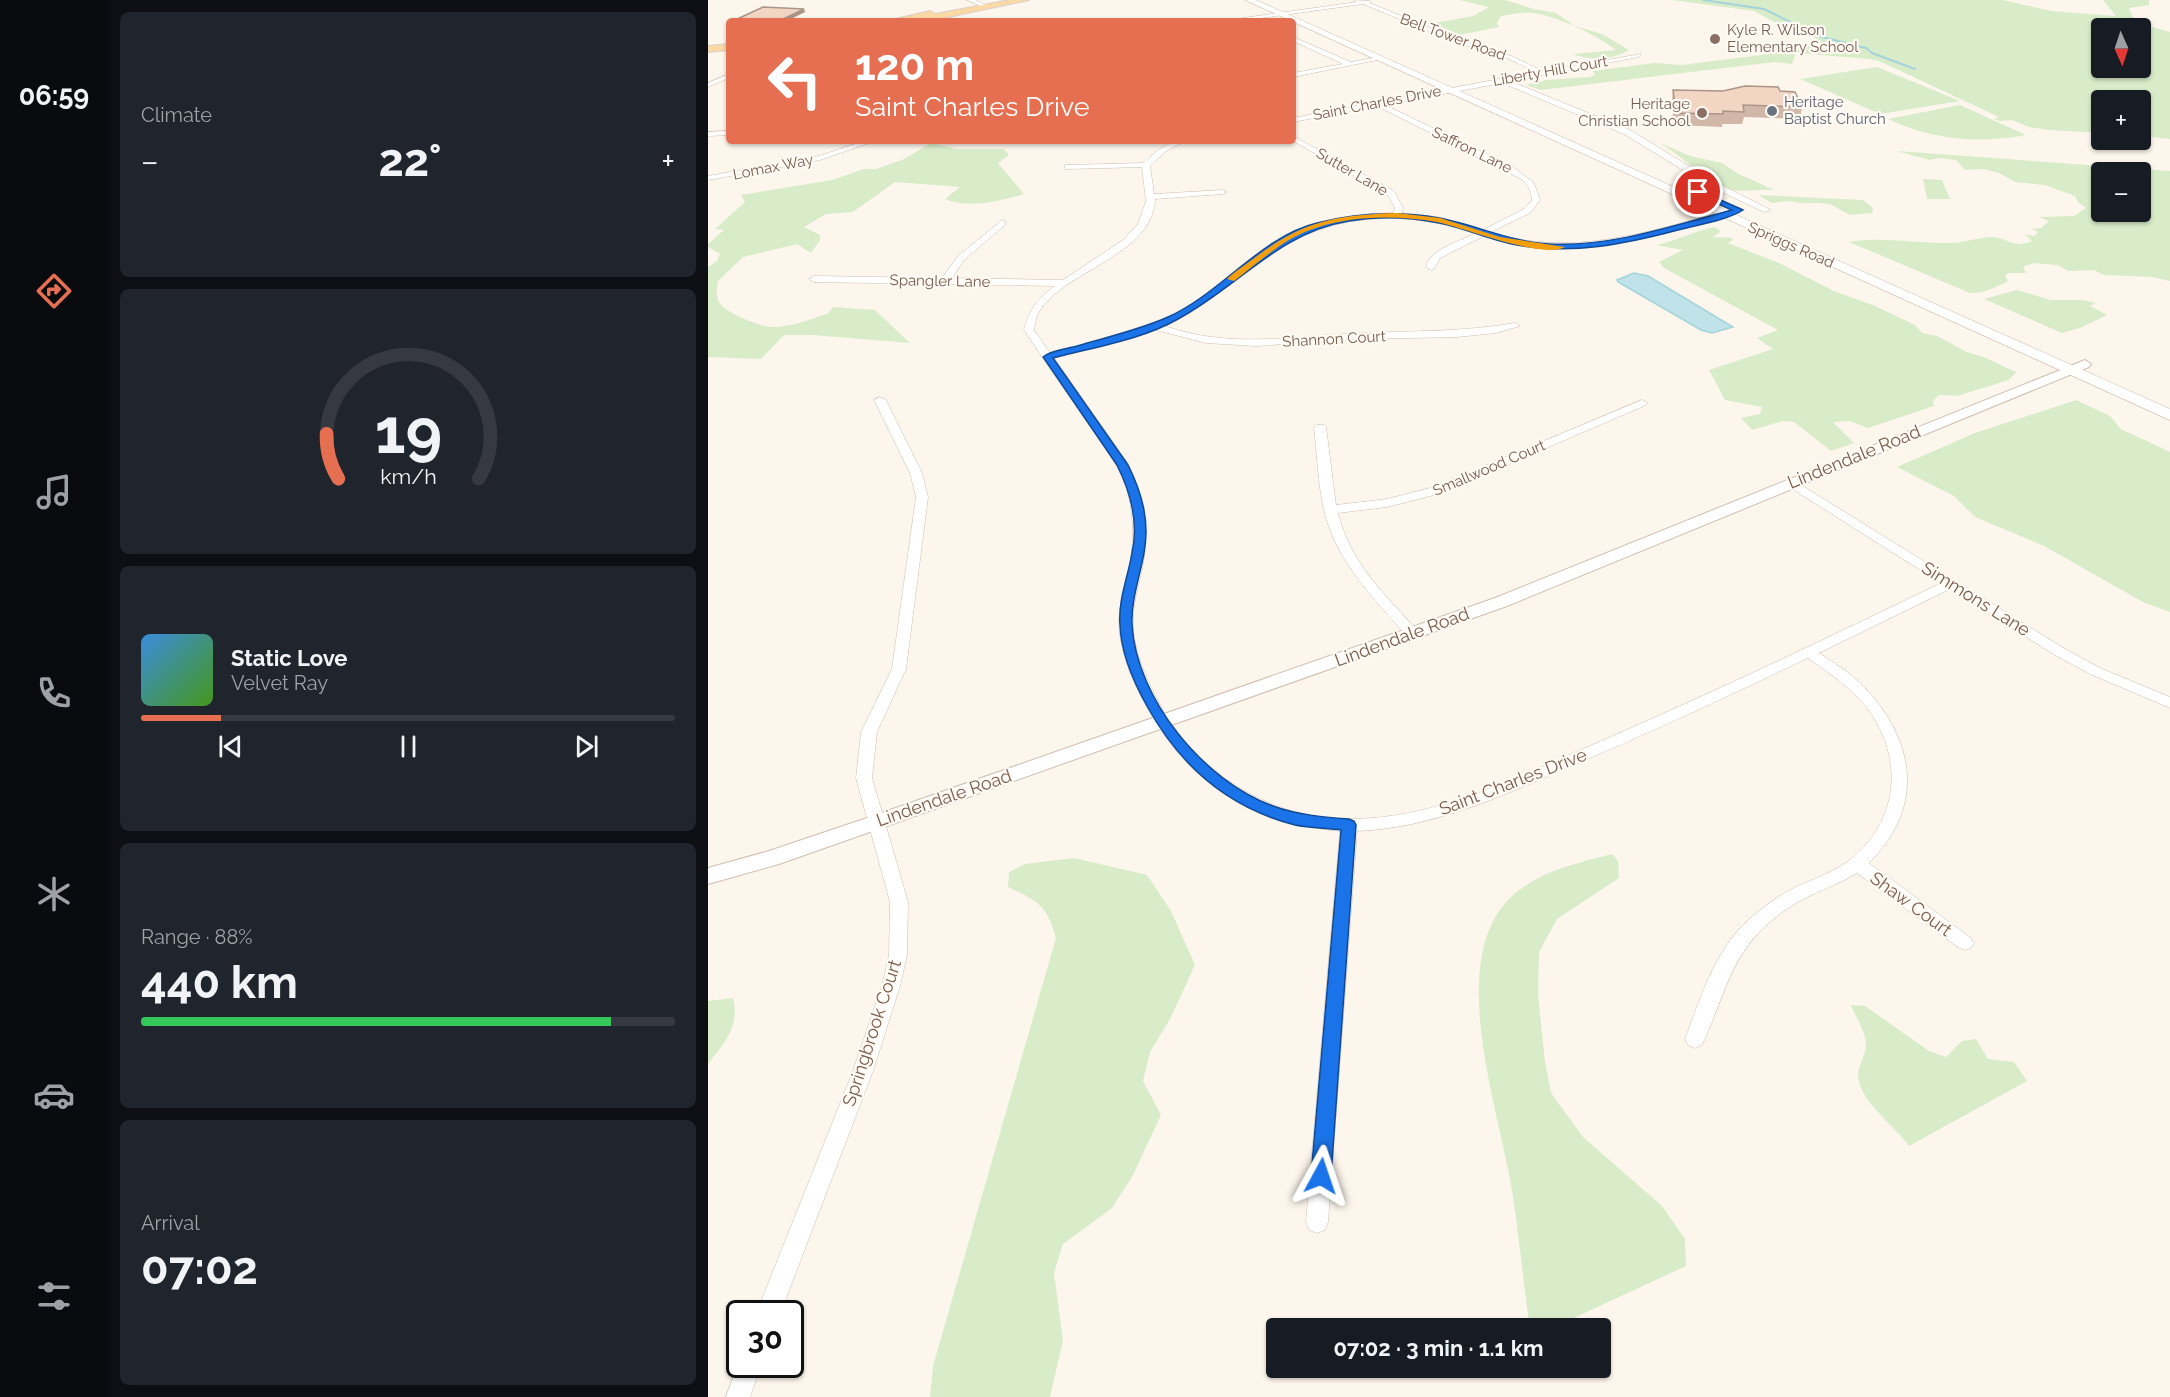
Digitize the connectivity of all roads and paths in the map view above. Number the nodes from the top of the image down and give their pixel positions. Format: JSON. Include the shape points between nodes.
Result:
{"nodes":[{"id":1,"x":970,"y":0,"type":"edge"},
{"id":2,"x":1000,"y":0,"type":"edge"},
{"id":3,"x":1024,"y":0,"type":"edge"},
{"id":4,"x":1249,"y":0,"type":"edge"},
{"id":5,"x":1269,"y":0,"type":"edge"},
{"id":6,"x":1380,"y":0,"type":"edge"},
{"id":7,"x":1360,"y":1,"type":"edge"},
{"id":8,"x":984,"y":6,"type":"junction"},
{"id":9,"x":1297,"y":13,"type":"junction"},
{"id":10,"x":1280,"y":15,"type":"junction"},
{"id":11,"x":910,"y":18,"type":"edge"},
{"id":12,"x":928,"y":18,"type":"edge"},
{"id":13,"x":1257,"y":18,"type":"edge"},
{"id":14,"x":1287,"y":18,"type":"edge"},
{"id":15,"x":1296,"y":22,"type":"edge"},
{"id":16,"x":1296,"y":40,"type":"edge"},
{"id":17,"x":726,"y":46,"type":"edge"},
{"id":18,"x":708,"y":47,"type":"edge"},
{"id":19,"x":1639,"y":55,"type":"dead end"},
{"id":20,"x":1379,"y":59,"type":"junction"},
{"id":21,"x":1349,"y":64,"type":"junction"},
{"id":22,"x":1542,"y":73,"type":"junction"},
{"id":23,"x":1296,"y":74,"type":"edge"},
{"id":24,"x":726,"y":77,"type":"edge"},
{"id":25,"x":1500,"y":80,"type":"junction"},
{"id":26,"x":708,"y":86,"type":"edge"},
{"id":27,"x":1461,"y":87,"type":"junction"},
{"id":28,"x":1448,"y":89,"type":"junction"},
{"id":29,"x":1376,"y":103,"type":"junction"},
{"id":30,"x":1296,"y":119,"type":"edge"},
{"id":31,"x":726,"y":133,"type":"edge"},
{"id":32,"x":708,"y":134,"type":"edge"},
{"id":33,"x":1296,"y":140,"type":"edge"},
{"id":34,"x":862,"y":144,"type":"edge"},
{"id":35,"x":1175,"y":144,"type":"edge"},
{"id":36,"x":1146,"y":165,"type":"junction"},
{"id":37,"x":1068,"y":167,"type":"dead end"},
{"id":38,"x":708,"y":178,"type":"edge"},
{"id":39,"x":1222,"y":192,"type":"dead end"},
{"id":40,"x":1150,"y":197,"type":"junction"},
{"id":41,"x":1739,"y":210,"type":"junction"},
{"id":42,"x":1767,"y":210,"type":"dead end"},
{"id":43,"x":1397,"y":215,"type":"junction"},
{"id":44,"x":1724,"y":215,"type":"junction"},
{"id":45,"x":1002,"y":222,"type":"dead end"},
{"id":46,"x":1482,"y":234,"type":"junction"},
{"id":47,"x":1431,"y":267,"type":"dead end"},
{"id":48,"x":814,"y":279,"type":"dead end"},
{"id":49,"x":945,"y":281,"type":"junction"},
{"id":50,"x":1065,"y":283,"type":"junction"},
{"id":51,"x":1156,"y":326,"type":"junction"},
{"id":52,"x":1515,"y":326,"type":"dead end"},
{"id":53,"x":1047,"y":357,"type":"junction"},
{"id":54,"x":2085,"y":364,"type":"junction"},
{"id":55,"x":2069,"y":370,"type":"junction"},
{"id":56,"x":880,"y":400,"type":"dead end"},
{"id":57,"x":2170,"y":402,"type":"edge"},
{"id":58,"x":1642,"y":403,"type":"dead end"},
{"id":59,"x":2170,"y":415,"type":"edge"},
{"id":60,"x":1320,"y":427,"type":"dead end"},
{"id":61,"x":1790,"y":482,"type":"junction"},
{"id":62,"x":1330,"y":510,"type":"junction"},
{"id":63,"x":1952,"y":583,"type":"junction"},
{"id":64,"x":1412,"y":633,"type":"junction"},
{"id":65,"x":1810,"y":653,"type":"junction"},
{"id":66,"x":2170,"y":703,"type":"edge"},
{"id":67,"x":1162,"y":722,"type":"junction"},
{"id":68,"x":877,"y":822,"type":"junction"},
{"id":69,"x":1349,"y":825,"type":"junction"},
{"id":70,"x":1857,"y":864,"type":"junction"},
{"id":71,"x":708,"y":876,"type":"edge"},
{"id":72,"x":1965,"y":943,"type":"dead end"},
{"id":73,"x":1695,"y":1039,"type":"dead end"},
{"id":74,"x":1317,"y":1222,"type":"dead end"},
{"id":75,"x":773,"y":1300,"type":"edge"},
{"id":76,"x":745,"y":1378,"type":"edge"},
{"id":77,"x":738,"y":1397,"type":"edge"}],
"edges":[{"from":1,"to":8,"type":"street"},
{"from":2,"to":8,"type":"main road"},
{"from":3,"to":8,"type":"main road"},
{"from":4,"to":10,"type":"main road","name":"Spriggs Road"},
{"from":5,"to":9,"type":"main road","name":"Spriggs Road"},
{"from":6,"to":7,"type":"street"},
{"from":7,"to":9,"type":"street"},
{"from":7,"to":22,"type":"street","name":"Bell Tower Road"},
{"from":8,"to":11,"type":"main road"},
{"from":8,"to":12,"type":"main road"},
{"from":9,"to":10,"type":"street"},
{"from":9,"to":27,"type":"main road","name":"Spriggs Road"},
{"from":10,"to":13,"type":"street"},
{"from":10,"to":14,"type":"main road","name":"Spriggs Road"},
{"from":15,"to":20,"type":"main road","name":"Spriggs Road"},
{"from":16,"to":21,"type":"street"},
{"from":17,"to":18,"type":"main road"},
{"from":19,"to":22,"type":"street","name":"Liberty Hill Court"},
{"from":20,"to":21,"type":"street"},
{"from":20,"to":28,"type":"main road","name":"Spriggs Road"},
{"from":21,"to":23,"type":"street"},
{"from":22,"to":25,"type":"street","name":"Liberty Hill Court"},
{"from":24,"to":26,"type":"street"},
{"from":25,"to":27,"type":"street","name":"Liberty Hill Court"},
{"from":25,"to":42,"type":"street","name":"Spriggs Road","via":[[1626,131],[1712,183]]},
{"from":27,"to":28,"type":"street","name":"Saint Charles Drive"},
{"from":27,"to":41,"type":"main road","name":"Spriggs Road"},
{"from":28,"to":29,"type":"street","name":"Saint Charles Drive"},
{"from":28,"to":44,"type":"main road","name":"Spriggs Road"},
{"from":29,"to":30,"type":"street","name":"Saint Charles Drive"},
{"from":29,"to":46,"type":"street","name":"Saffron Lane","via":[[1509,168],[1531,183],[1536,194],[1533,205]]},
{"from":31,"to":32,"type":"street"},
{"from":33,"to":43,"type":"street","name":"Sutter Lane","via":[[1391,194],[1399,208]]},
{"from":34,"to":38,"type":"street","name":"Lomax Way","via":[[820,158]]},
{"from":35,"to":36,"type":"street"},
{"from":36,"to":37,"type":"street"},
{"from":36,"to":40,"type":"street","name":"Saint Charles Drive"},
{"from":39,"to":40,"type":"street"},
{"from":40,"to":50,"type":"street","name":"Saint Charles Drive","via":[[1147,214],[1132,235]]},
{"from":41,"to":44,"type":"street"},
{"from":41,"to":54,"type":"main road","name":"Spriggs Road"},
{"from":43,"to":46,"type":"street","via":[[1440,220]]},
{"from":43,"to":51,"type":"street","via":[[1350,218],[1306,228],[1194,307]]},
{"from":44,"to":46,"type":"street","via":[[1619,243],[1583,247],[1534,245]]},
{"from":44,"to":55,"type":"main road","name":"Spriggs Road"},
{"from":45,"to":49,"type":"street","via":[[961,258]]},
{"from":46,"to":47,"type":"street","name":"Saffron Lane","via":[[1437,256]]},
{"from":48,"to":49,"type":"street","name":"Spangler Lane"},
{"from":49,"to":50,"type":"street","name":"Spangler Lane"},
{"from":50,"to":53,"type":"street","name":"Saint Charles Drive","via":[[1036,306],[1029,321],[1031,334]]},
{"from":51,"to":52,"type":"street","name":"Shannon Court","via":[[1187,338],[1243,344],[1360,336],[1449,336]]},
{"from":51,"to":53,"type":"street"},
{"from":53,"to":67,"type":"street","name":"Saint Charles Drive","via":[[1123,465],[1139,505],[1139,551],[1126,624],[1131,656]]},
{"from":54,"to":55,"type":"street","name":"Lindendale Road"},
{"from":54,"to":57,"type":"main road","name":"Spriggs Road"},
{"from":55,"to":59,"type":"main road","name":"Spriggs Road"},
{"from":55,"to":61,"type":"street","name":"Lindendale Road"},
{"from":56,"to":68,"type":"street","name":"Springbrook Court","via":[[916,472],[922,497],[897,678],[869,732],[865,754],[864,778]]},
{"from":58,"to":62,"type":"street","name":"Smallwood Court","via":[[1438,490],[1388,503]]},
{"from":60,"to":62,"type":"street"},
{"from":61,"to":63,"type":"street","name":"Simmons Lane"},
{"from":61,"to":64,"type":"street","name":"Lindendale Road","via":[[1501,602]]},
{"from":62,"to":64,"type":"street","via":[[1336,531],[1356,568]]},
{"from":63,"to":65,"type":"street","name":"Saint Charles Drive"},
{"from":63,"to":66,"type":"street","name":"Simmons Lane","via":[[2069,657]]},
{"from":64,"to":67,"type":"street","name":"Lindendale Road"},
{"from":65,"to":69,"type":"street","name":"Saint Charles Drive","via":[[1468,803],[1411,818]]},
{"from":65,"to":70,"type":"street","via":[[1866,698],[1887,729],[1897,753],[1901,792],[1894,818],[1883,837]]},
{"from":67,"to":68,"type":"street","name":"Lindendale Road"},
{"from":67,"to":69,"type":"street","name":"Saint Charles Drive","via":[[1190,758],[1232,793],[1298,820]]},
{"from":68,"to":71,"type":"street","name":"Lindendale Road"},
{"from":68,"to":75,"type":"street","name":"Springbrook Court","via":[[899,903],[898,955],[863,1071]]},
{"from":69,"to":74,"type":"street"},
{"from":70,"to":72,"type":"street","name":"Shaw Court"},
{"from":70,"to":73,"type":"street","via":[[1795,895],[1744,936],[1721,968]]},
{"from":76,"to":77,"type":"street"}]}
